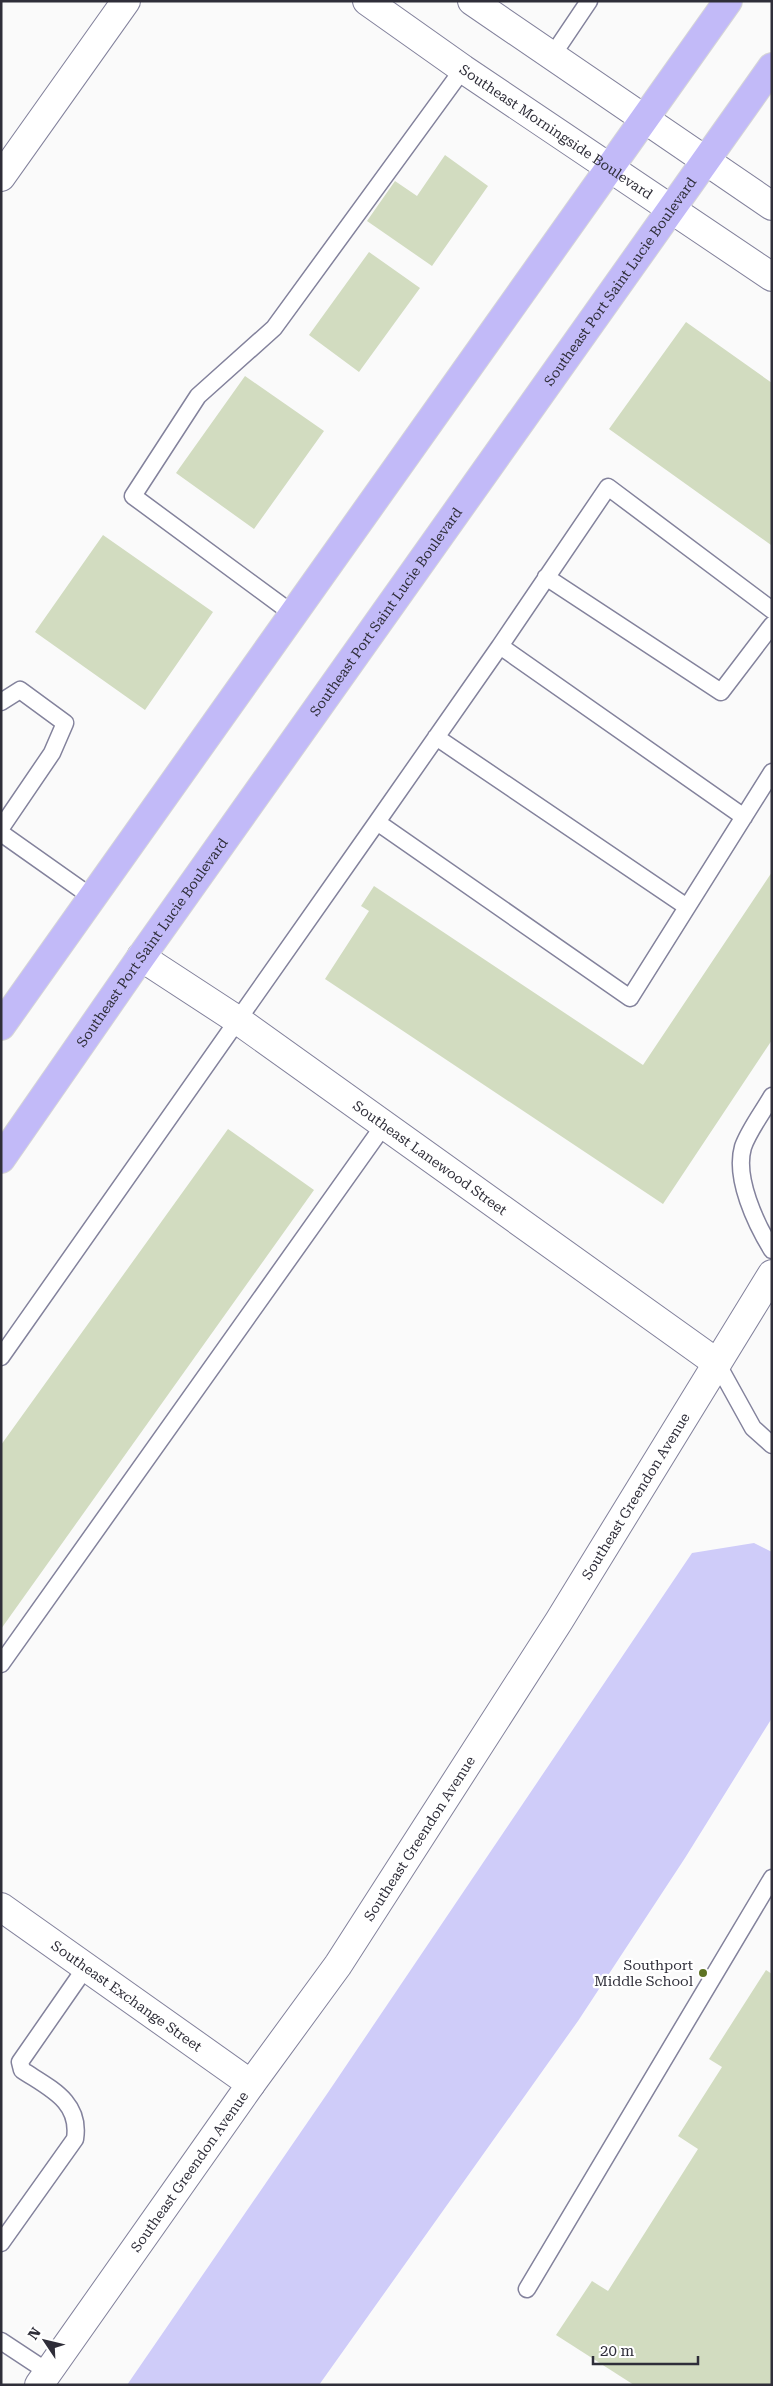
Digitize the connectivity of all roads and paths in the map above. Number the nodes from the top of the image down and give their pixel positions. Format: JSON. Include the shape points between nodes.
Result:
{"nodes":[{"id":1,"x":126,"y":1,"type":"edge"},
{"id":2,"x":367,"y":1,"type":"edge"},
{"id":3,"x":472,"y":1,"type":"edge"},
{"id":4,"x":589,"y":1,"type":"edge"},
{"id":5,"x":728,"y":1,"type":"edge"},
{"id":6,"x":552,"y":56,"type":"junction"},
{"id":7,"x":772,"y":67,"type":"edge"},
{"id":8,"x":462,"y":68,"type":"junction"},
{"id":9,"x":643,"y":119,"type":"junction"},
{"id":10,"x":705,"y":162,"type":"junction"},
{"id":11,"x":608,"y":167,"type":"junction"},
{"id":12,"x":1,"y":177,"type":"edge"},
{"id":13,"x":772,"y":206,"type":"edge"},
{"id":14,"x":671,"y":210,"type":"junction"},
{"id":15,"x":772,"y":277,"type":"edge"},
{"id":16,"x":546,"y":577,"type":"junction"},
{"id":17,"x":772,"y":610,"type":"edge"},
{"id":18,"x":293,"y":614,"type":"junction"},
{"id":19,"x":772,"y":625,"type":"edge"},
{"id":20,"x":500,"y":646,"type":"junction"},
{"id":21,"x":1,"y":702,"type":"edge"},
{"id":22,"x":436,"y":737,"type":"junction"},
{"id":23,"x":772,"y":772,"type":"edge"},
{"id":24,"x":744,"y":817,"type":"junction"},
{"id":25,"x":377,"y":822,"type":"junction"},
{"id":26,"x":1,"y":828,"type":"edge"},
{"id":27,"x":1,"y":833,"type":"edge"},
{"id":28,"x":93,"y":898,"type":"junction"},
{"id":29,"x":687,"y":907,"type":"junction"},
{"id":30,"x":141,"y":957,"type":"junction"},
{"id":31,"x":239,"y":1021,"type":"junction"},
{"id":32,"x":1,"y":1026,"type":"edge"},
{"id":33,"x":772,"y":1096,"type":"edge"},
{"id":34,"x":384,"y":1125,"type":"junction"},
{"id":35,"x":1,"y":1159,"type":"edge"},
{"id":36,"x":772,"y":1250,"type":"edge"},
{"id":37,"x":772,"y":1274,"type":"edge"},
{"id":38,"x":1,"y":1357,"type":"edge"},
{"id":39,"x":717,"y":1364,"type":"junction"},
{"id":40,"x":772,"y":1445,"type":"edge"},
{"id":41,"x":1,"y":1664,"type":"edge"},
{"id":42,"x":770,"y":1885,"type":"edge"},
{"id":43,"x":1,"y":1907,"type":"edge"},
{"id":44,"x":86,"y":1967,"type":"junction"},
{"id":45,"x":251,"y":2084,"type":"junction"},
{"id":46,"x":1,"y":2243,"type":"edge"},
{"id":47,"x":527,"y":2289,"type":"dead end"},
{"id":48,"x":1,"y":2341,"type":"edge"},
{"id":49,"x":44,"y":2378,"type":"edge"}],
"edges":[{"from":1,"to":12,"type":"street"},
{"from":2,"to":8,"type":"street","name":"Southeast Morningside Boulevard"},
{"from":3,"to":6,"type":"street"},
{"from":4,"to":6,"type":"lane"},
{"from":5,"to":9,"type":"main road"},
{"from":6,"to":9,"type":"street"},
{"from":7,"to":10,"type":"main road","name":"Southeast Port Saint Lucie Boulevard"},
{"from":8,"to":11,"type":"street","name":"Southeast Morningside Boulevard"},
{"from":8,"to":18,"type":"lane","via":[[274,328],[198,396],[132,496]]},
{"from":9,"to":10,"type":"street"},
{"from":9,"to":11,"type":"main road"},
{"from":10,"to":13,"type":"street"},
{"from":10,"to":14,"type":"main road","name":"Southeast Port Saint Lucie Boulevard"},
{"from":11,"to":14,"type":"street","name":"Southeast Morningside Boulevard"},
{"from":11,"to":18,"type":"main road"},
{"from":14,"to":15,"type":"street","name":"Southeast Morningside Boulevard"},
{"from":14,"to":30,"type":"main road","name":"Southeast Port Saint Lucie Boulevard"},
{"from":16,"to":17,"type":"lane","via":[[608,487]]},
{"from":16,"to":19,"type":"lane","via":[[721,692]]},
{"from":16,"to":20,"type":"lane"},
{"from":18,"to":28,"type":"main road"},
{"from":20,"to":22,"type":"lane"},
{"from":20,"to":24,"type":"lane"},
{"from":21,"to":26,"type":"lane","via":[[20,690],[65,723],[52,753]]},
{"from":22,"to":25,"type":"lane"},
{"from":22,"to":29,"type":"lane"},
{"from":23,"to":24,"type":"lane"},
{"from":24,"to":29,"type":"lane"},
{"from":25,"to":29,"type":"lane","via":[[630,998]]},
{"from":25,"to":31,"type":"lane"},
{"from":27,"to":28,"type":"lane"},
{"from":28,"to":32,"type":"main road"},
{"from":30,"to":31,"type":"street","name":"Southeast Lanewood Street"},
{"from":30,"to":35,"type":"main road","name":"Southeast Port Saint Lucie Boulevard"},
{"from":31,"to":34,"type":"street","name":"Southeast Lanewood Street"},
{"from":31,"to":38,"type":"lane"},
{"from":33,"to":36,"type":"lane","via":[[744,1146],[741,1164],[751,1206]]},
{"from":34,"to":39,"type":"street","name":"Southeast Lanewood Street"},
{"from":34,"to":41,"type":"lane"},
{"from":37,"to":39,"type":"street","name":"Southeast Greendon Avenue"},
{"from":39,"to":40,"type":"lane","via":[[753,1428]]},
{"from":39,"to":45,"type":"street","name":"Southeast Greendon Avenue","via":[[433,1820],[338,1965]]},
{"from":42,"to":47,"type":"lane"},
{"from":43,"to":44,"type":"street","name":"Southeast Exchange Street"},
{"from":44,"to":45,"type":"street","name":"Southeast Exchange Street"},
{"from":44,"to":46,"type":"lane","via":[[20,2062],[22,2070],[62,2097],[71,2108],[77,2126],[75,2138]]},
{"from":45,"to":49,"type":"street","name":"Southeast Greendon Avenue"},
{"from":48,"to":49,"type":"lane"}]}
